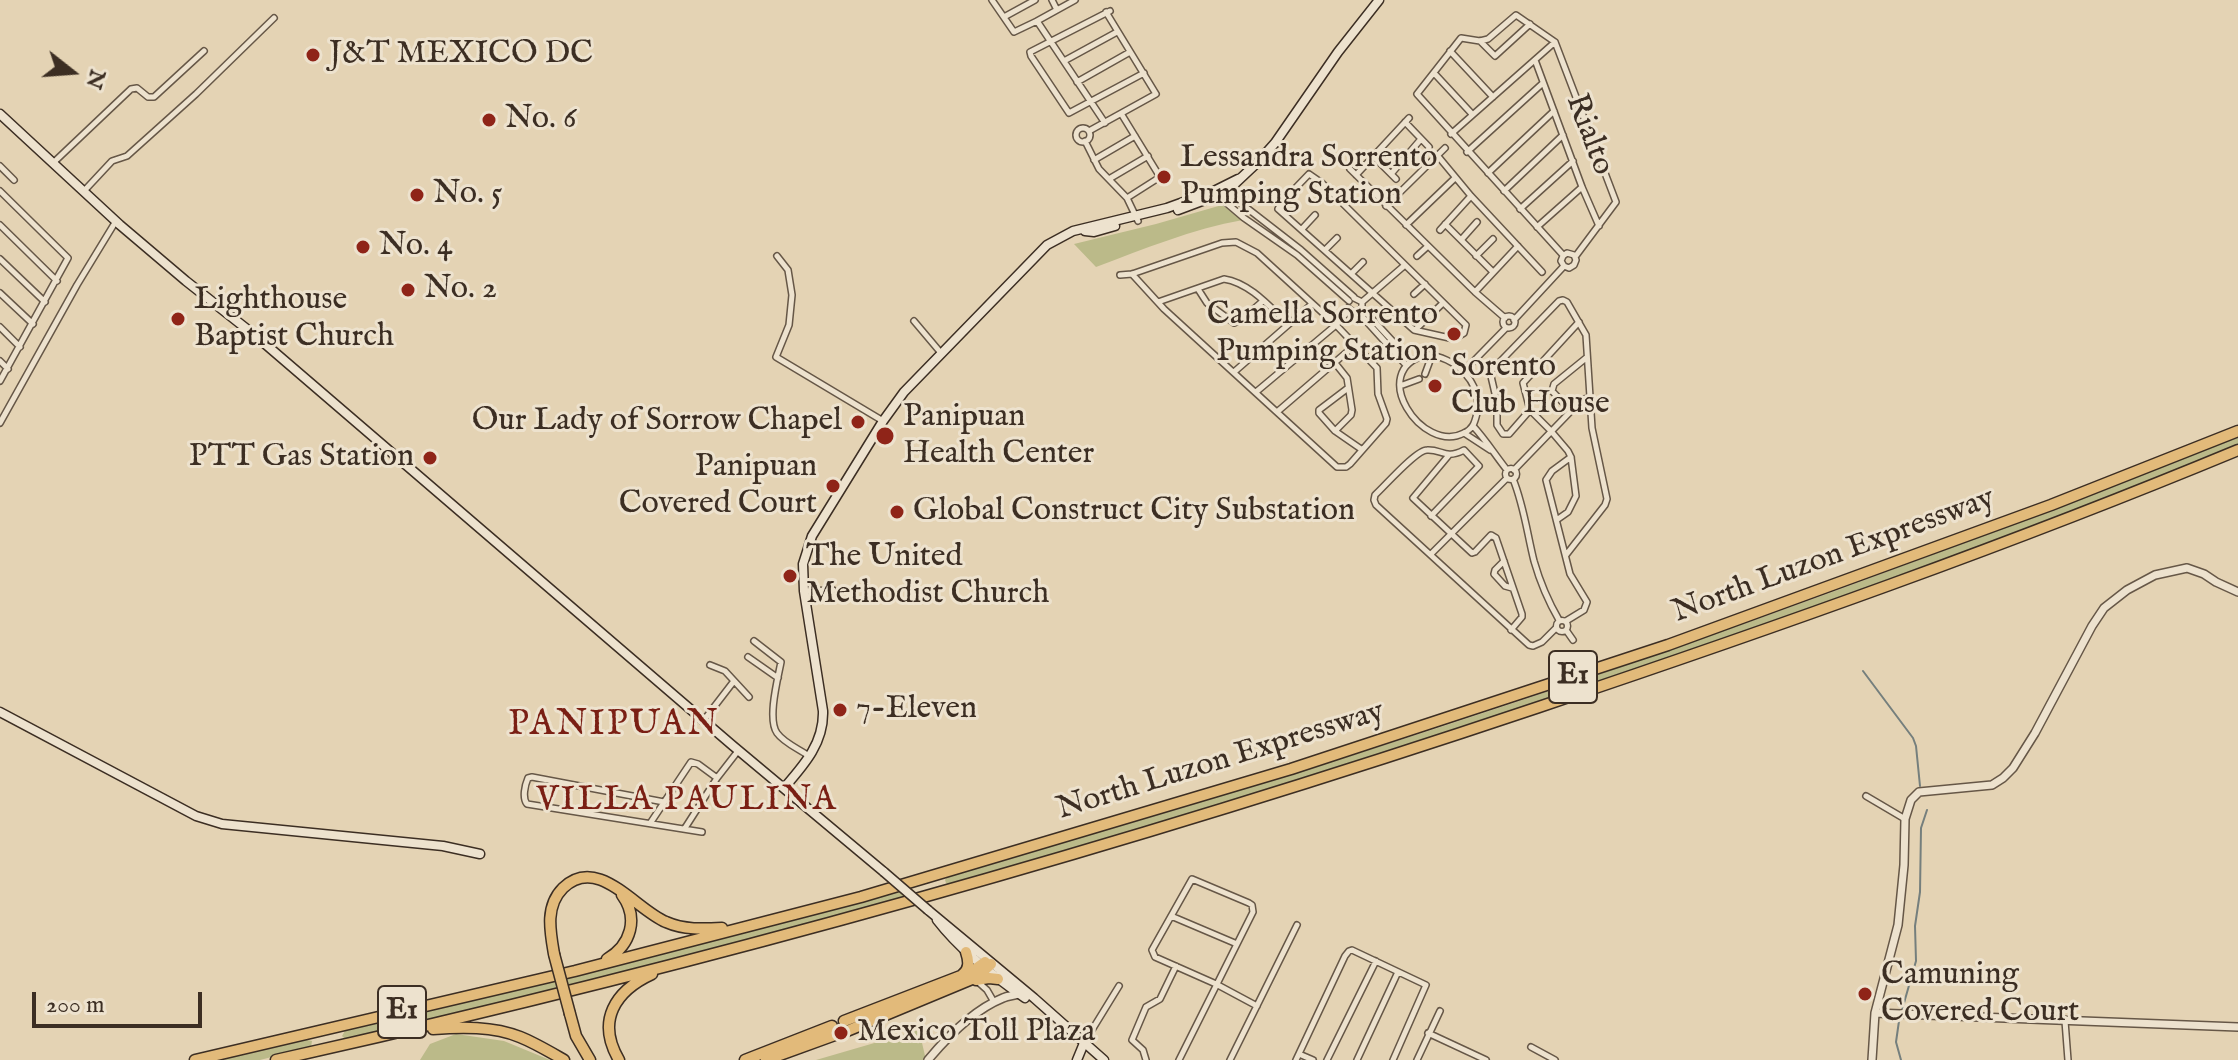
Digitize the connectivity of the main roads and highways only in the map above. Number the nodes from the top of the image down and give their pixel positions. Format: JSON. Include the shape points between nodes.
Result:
{"nodes":[{"id":1,"x":1379,"y":0,"type":"edge"},
{"id":2,"x":3,"y":118,"type":"edge"},
{"id":3,"x":2238,"y":431,"type":"edge"},
{"id":4,"x":2238,"y":450,"type":"edge"},
{"id":5,"x":0,"y":712,"type":"edge"},
{"id":6,"x":784,"y":788,"type":"junction"},
{"id":7,"x":480,"y":854,"type":"dead end"},
{"id":8,"x":614,"y":885,"type":"junction"},
{"id":9,"x":928,"y":910,"type":"junction"},
{"id":10,"x":748,"y":926,"type":"junction"},
{"id":11,"x":966,"y":952,"type":"junction"},
{"id":12,"x":676,"y":964,"type":"junction"},
{"id":13,"x":986,"y":964,"type":"junction"},
{"id":14,"x":575,"y":971,"type":"junction"},
{"id":15,"x":962,"y":979,"type":"junction"},
{"id":16,"x":998,"y":979,"type":"junction"},
{"id":17,"x":1021,"y":992,"type":"junction"},
{"id":18,"x":846,"y":1026,"type":"dead end"},
{"id":19,"x":393,"y":1033,"type":"junction"},
{"id":20,"x":1084,"y":1043,"type":"junction"},
{"id":21,"x":195,"y":1060,"type":"edge"},
{"id":22,"x":276,"y":1060,"type":"edge"},
{"id":23,"x":564,"y":1060,"type":"edge"},
{"id":24,"x":590,"y":1060,"type":"edge"},
{"id":25,"x":619,"y":1060,"type":"edge"},
{"id":26,"x":745,"y":1060,"type":"edge"},
{"id":27,"x":766,"y":1060,"type":"edge"},
{"id":28,"x":1077,"y":1060,"type":"edge"},
{"id":29,"x":1104,"y":1060,"type":"edge"}],
"edges":[{"from":1,"to":6,"type":"main road","via":[[1275,143],[1238,179],[1220,191],[1137,218],[1073,231],[1047,245],[904,392],[812,536],[803,564],[823,716],[810,756]]},
{"from":2,"to":6,"type":"main road","via":[[116,221]]},
{"from":3,"to":10,"type":"highway","name":"North Luzon Expressway","number":"E1","via":[[1824,589],[1480,708],[929,877]]},
{"from":4,"to":12,"type":"highway","name":"North Luzon Expressway","number":"E1","via":[[1674,662],[1386,758],[976,882]]},
{"from":5,"to":7,"type":"main road","via":[[196,816],[222,824]]},
{"from":6,"to":9,"type":"main road","bridge":true},
{"from":8,"to":10,"type":"highway","via":[[675,926]]},
{"from":8,"to":14,"type":"highway","via":[[629,908],[628,938],[616,954]]},
{"from":8,"to":24,"type":"highway","bridge":true,"via":[[600,879],[572,882],[556,897],[551,912],[554,954],[576,1036]]},
{"from":9,"to":11,"type":"main road"},
{"from":9,"to":13,"type":"main road"},
{"from":10,"to":14,"type":"highway","name":"North Luzon Expressway","number":"E1"},
{"from":11,"to":13,"type":"main road"},
{"from":11,"to":15,"type":"highway","via":[[968,969]]},
{"from":12,"to":19,"type":"highway","name":"North Luzon Expressway","number":"E1"},
{"from":12,"to":25,"type":"highway","via":[[637,981],[615,1002],[609,1033]]},
{"from":13,"to":15,"type":"highway"},
{"from":13,"to":16,"type":"main road"},
{"from":13,"to":17,"type":"main road"},
{"from":14,"to":21,"type":"highway","name":"North Luzon Expressway","number":"E1"},
{"from":15,"to":16,"type":"highway"},
{"from":15,"to":18,"type":"highway"},
{"from":16,"to":17,"type":"main road"},
{"from":17,"to":20,"type":"main road"},
{"from":19,"to":22,"type":"highway","name":"North Luzon Expressway","number":"E1"},
{"from":19,"to":23,"type":"highway","via":[[483,1029],[516,1036]]},
{"from":20,"to":28,"type":"main road"},
{"from":20,"to":29,"type":"main road"},
{"from":26,"to":27,"type":"highway","via":[[834,1031]]}]}
